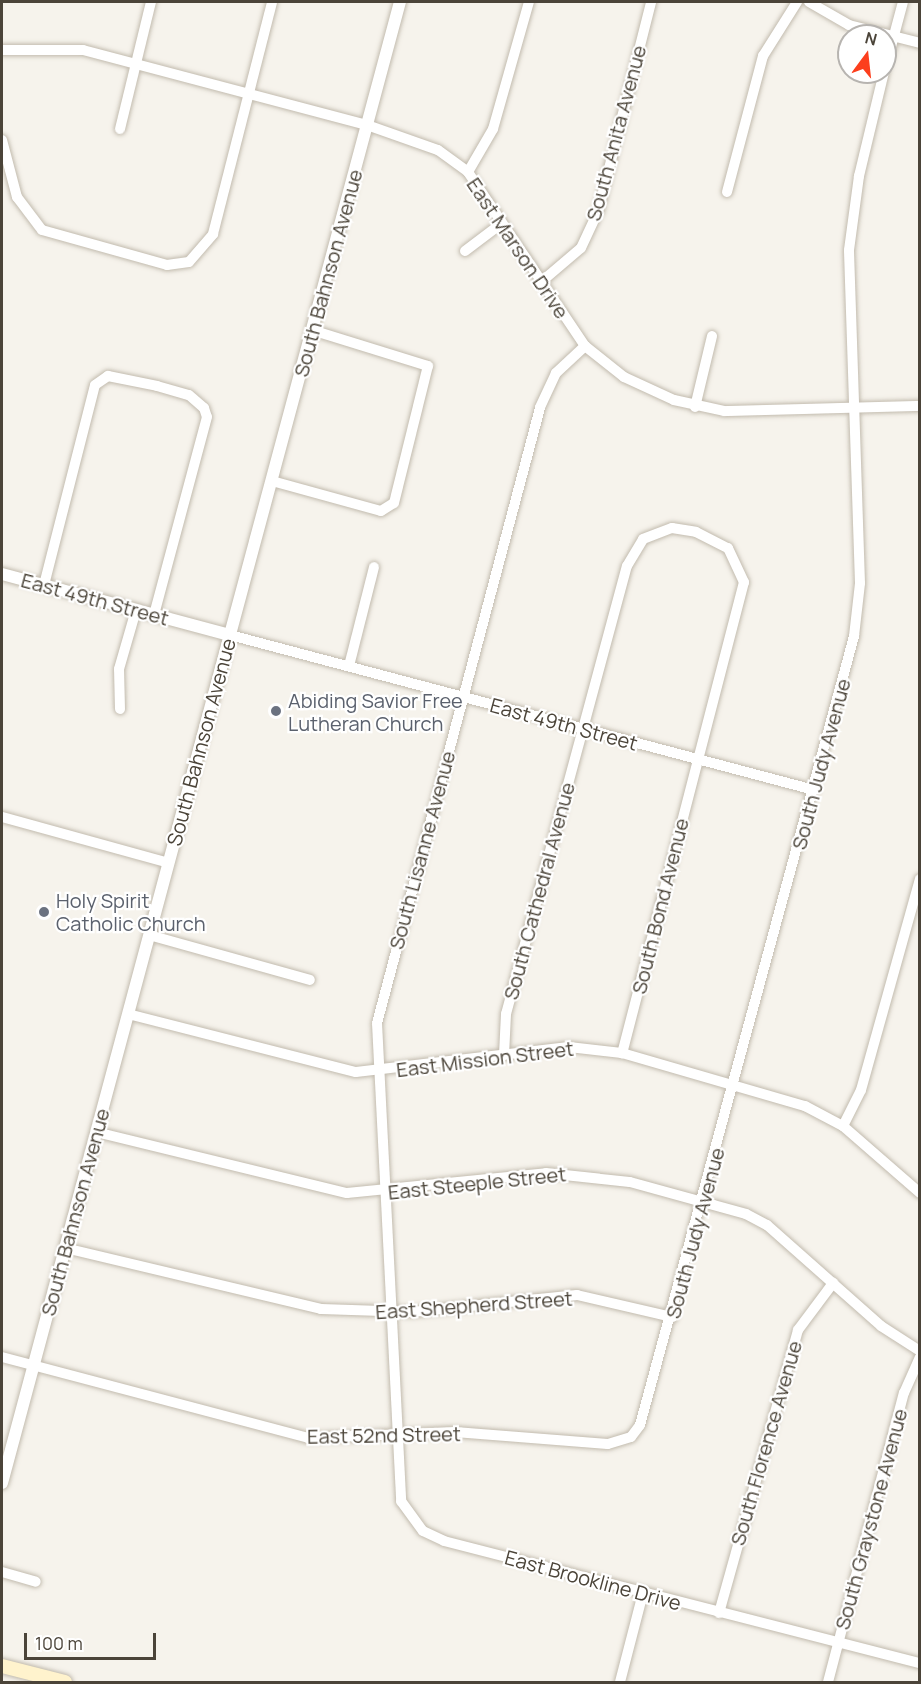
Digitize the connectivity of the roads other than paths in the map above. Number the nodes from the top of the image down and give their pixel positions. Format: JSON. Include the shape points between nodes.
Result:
{"nodes":[{"id":1,"x":150,"y":2,"type":"edge"},
{"id":2,"x":272,"y":2,"type":"edge"},
{"id":3,"x":400,"y":2,"type":"edge"},
{"id":4,"x":529,"y":2,"type":"edge"},
{"id":5,"x":651,"y":2,"type":"edge"},
{"id":6,"x":797,"y":2,"type":"edge"},
{"id":7,"x":809,"y":2,"type":"edge"},
{"id":8,"x":903,"y":2,"type":"edge"},
{"id":9,"x":847,"y":24,"type":"edge"},
{"id":10,"x":896,"y":24,"type":"edge"},
{"id":11,"x":897,"y":38,"type":"edge"},
{"id":12,"x":920,"y":43,"type":"edge"},
{"id":13,"x":2,"y":50,"type":"edge"},
{"id":14,"x":136,"y":64,"type":"junction"},
{"id":15,"x":882,"y":84,"type":"edge"},
{"id":16,"x":250,"y":93,"type":"junction"},
{"id":17,"x":367,"y":125,"type":"junction"},
{"id":18,"x":120,"y":129,"type":"dead end"},
{"id":19,"x":2,"y":140,"type":"edge"},
{"id":20,"x":468,"y":172,"type":"junction"},
{"id":21,"x":727,"y":192,"type":"dead end"},
{"id":22,"x":502,"y":223,"type":"junction"},
{"id":23,"x":465,"y":251,"type":"dead end"},
{"id":24,"x":541,"y":282,"type":"junction"},
{"id":25,"x":312,"y":330,"type":"junction"},
{"id":26,"x":712,"y":336,"type":"dead end"},
{"id":27,"x":585,"y":346,"type":"junction"},
{"id":28,"x":920,"y":406,"type":"edge"},
{"id":29,"x":695,"y":407,"type":"junction"},
{"id":30,"x":855,"y":407,"type":"junction"},
{"id":31,"x":272,"y":481,"type":"junction"},
{"id":32,"x":374,"y":567,"type":"dead end"},
{"id":33,"x":2,"y":574,"type":"edge"},
{"id":34,"x":44,"y":585,"type":"junction"},
{"id":35,"x":136,"y":610,"type":"junction"},
{"id":36,"x":154,"y":615,"type":"junction"},
{"id":37,"x":230,"y":635,"type":"junction"},
{"id":38,"x":349,"y":666,"type":"junction"},
{"id":39,"x":462,"y":698,"type":"junction"},
{"id":40,"x":120,"y":709,"type":"dead end"},
{"id":41,"x":584,"y":728,"type":"junction"},
{"id":42,"x":697,"y":759,"type":"junction"},
{"id":43,"x":814,"y":790,"type":"junction"},
{"id":44,"x":2,"y":817,"type":"edge"},
{"id":45,"x":169,"y":864,"type":"junction"},
{"id":46,"x":920,"y":879,"type":"edge"},
{"id":47,"x":149,"y":935,"type":"junction"},
{"id":48,"x":310,"y":980,"type":"dead end"},
{"id":49,"x":128,"y":1014,"type":"junction"},
{"id":50,"x":622,"y":1053,"type":"junction"},
{"id":51,"x":504,"y":1055,"type":"junction"},
{"id":52,"x":377,"y":1072,"type":"junction"},
{"id":53,"x":736,"y":1083,"type":"junction"},
{"id":54,"x":843,"y":1126,"type":"junction"},
{"id":55,"x":96,"y":1132,"type":"junction"},
{"id":56,"x":383,"y":1192,"type":"junction"},
{"id":57,"x":920,"y":1193,"type":"edge"},
{"id":58,"x":703,"y":1201,"type":"junction"},
{"id":59,"x":65,"y":1248,"type":"junction"},
{"id":60,"x":833,"y":1283,"type":"junction"},
{"id":61,"x":389,"y":1312,"type":"junction"},
{"id":62,"x":672,"y":1317,"type":"junction"},
{"id":63,"x":920,"y":1351,"type":"edge"},
{"id":64,"x":2,"y":1357,"type":"edge"},
{"id":65,"x":920,"y":1357,"type":"edge"},
{"id":66,"x":33,"y":1365,"type":"junction"},
{"id":67,"x":392,"y":1378,"type":"joint"},
{"id":68,"x":395,"y":1436,"type":"junction"},
{"id":69,"x":631,"y":1437,"type":"joint"},
{"id":70,"x":2,"y":1483,"type":"edge"},
{"id":71,"x":2,"y":1572,"type":"edge"},
{"id":72,"x":36,"y":1582,"type":"dead end"},
{"id":73,"x":643,"y":1593,"type":"junction"},
{"id":74,"x":719,"y":1613,"type":"junction"},
{"id":75,"x":838,"y":1644,"type":"junction"},
{"id":76,"x":920,"y":1663,"type":"edge"},
{"id":77,"x":2,"y":1666,"type":"edge"},
{"id":78,"x":65,"y":1683,"type":"edge"},
{"id":79,"x":620,"y":1683,"type":"edge"},
{"id":80,"x":828,"y":1683,"type":"edge"}],
"edges":[{"from":1,"to":14,"type":"street"},
{"from":2,"to":16,"type":"street"},
{"from":3,"to":17,"type":"street","name":"South Bahnson Avenue"},
{"from":4,"to":20,"type":"street","via":[[493,129]]},
{"from":5,"to":24,"type":"street","name":"South Anita Avenue","via":[[598,212],[581,248]]},
{"from":6,"to":21,"type":"street","via":[[763,56]]},
{"from":7,"to":9,"type":"street"},
{"from":8,"to":10,"type":"street","name":"South Judy Avenue"},
{"from":11,"to":12,"type":"street"},
{"from":13,"to":14,"type":"street","name":"East Marson Drive","via":[[83,50]]},
{"from":14,"to":16,"type":"street","name":"East Marson Drive"},
{"from":14,"to":18,"type":"street"},
{"from":15,"to":30,"type":"street","name":"South Judy Avenue","via":[[859,176],[849,249]]},
{"from":16,"to":17,"type":"street","name":"East Marson Drive"},
{"from":16,"to":19,"type":"street","via":[[213,234],[189,262],[167,265],[42,230],[17,197]]},
{"from":17,"to":20,"type":"street","name":"East Marson Drive","via":[[438,150]]},
{"from":17,"to":25,"type":"street","name":"South Bahnson Avenue"},
{"from":20,"to":22,"type":"street","name":"East Marson Drive"},
{"from":22,"to":23,"type":"street"},
{"from":22,"to":24,"type":"street","name":"East Marson Drive"},
{"from":24,"to":27,"type":"street","name":"East Marson Drive"},
{"from":25,"to":31,"type":"street","name":"South Bahnson Avenue"},
{"from":25,"to":31,"type":"street","via":[[422,360],[428,366],[394,503],[381,512]]},
{"from":26,"to":29,"type":"street"},
{"from":27,"to":29,"type":"street","name":"East Marson Drive","via":[[624,377]]},
{"from":27,"to":39,"type":"street","name":"South Lisanne Avenue","via":[[547,387]]},
{"from":28,"to":30,"type":"street","name":"East Marson Drive"},
{"from":29,"to":30,"type":"street","name":"East Marson Drive","via":[[755,411]]},
{"from":30,"to":43,"type":"street","name":"South Judy Avenue","via":[[859,605]]},
{"from":31,"to":37,"type":"street","name":"South Bahnson Avenue"},
{"from":32,"to":38,"type":"street"},
{"from":33,"to":34,"type":"street","name":"East 49th Street"},
{"from":34,"to":35,"type":"street","name":"East 49th Street"},
{"from":34,"to":36,"type":"street","via":[[95,385],[108,376],[157,386],[189,395],[204,408],[207,417]]},
{"from":35,"to":36,"type":"street","name":"East 49th Street"},
{"from":35,"to":40,"type":"street","via":[[118,676]]},
{"from":36,"to":37,"type":"street","name":"East 49th Street"},
{"from":37,"to":38,"type":"street","name":"East 49th Street"},
{"from":37,"to":45,"type":"street","name":"South Bahnson Avenue"},
{"from":38,"to":39,"type":"street","name":"East 49th Street"},
{"from":39,"to":41,"type":"street","name":"East 49th Street"},
{"from":39,"to":52,"type":"street","name":"South Lisanne Avenue","via":[[377,1023]]},
{"from":41,"to":42,"type":"street","name":"East 49th Street"},
{"from":41,"to":42,"type":"street","name":"South Cathedral Avenue","via":[[634,549],[662,530],[696,532],[728,548],[744,582]]},
{"from":41,"to":51,"type":"street","name":"South Cathedral Avenue","via":[[506,1014]]},
{"from":42,"to":43,"type":"street","name":"East 49th Street"},
{"from":42,"to":50,"type":"street","name":"South Bond Avenue"},
{"from":43,"to":53,"type":"street","name":"South Judy Avenue"},
{"from":44,"to":45,"type":"street"},
{"from":45,"to":47,"type":"street","name":"South Bahnson Avenue"},
{"from":46,"to":54,"type":"street","via":[[861,1090]]},
{"from":47,"to":48,"type":"street"},
{"from":47,"to":49,"type":"street","name":"South Bahnson Avenue"},
{"from":49,"to":52,"type":"street","name":"East Mission Street","via":[[324,1067]]},
{"from":49,"to":55,"type":"street","name":"South Bahnson Avenue"},
{"from":50,"to":51,"type":"street","name":"East Mission Street","via":[[591,1046]]},
{"from":50,"to":53,"type":"street","name":"East Mission Street"},
{"from":51,"to":52,"type":"street","name":"East Mission Street"},
{"from":52,"to":56,"type":"street","name":"South Lisanne Avenue"},
{"from":53,"to":54,"type":"street","name":"East Mission Street","via":[[788,1100]]},
{"from":53,"to":58,"type":"street","name":"South Judy Avenue"},
{"from":54,"to":57,"type":"street","name":"East Mission Street"},
{"from":55,"to":56,"type":"street","name":"East Steeple Street","via":[[314,1188]]},
{"from":55,"to":59,"type":"street","name":"South Bahnson Avenue"},
{"from":56,"to":58,"type":"street","name":"East Steeple Street","via":[[577,1173]]},
{"from":56,"to":61,"type":"street","name":"South Lisanne Avenue"},
{"from":58,"to":60,"type":"street","name":"East Steeple Street","via":[[767,1225]]},
{"from":58,"to":62,"type":"street","name":"South Judy Avenue"},
{"from":59,"to":61,"type":"street","name":"East Shepherd Street","via":[[280,1302]]},
{"from":59,"to":66,"type":"street","name":"South Bahnson Avenue"},
{"from":60,"to":63,"type":"street","name":"East Steeple Street","via":[[881,1326]]},
{"from":60,"to":74,"type":"street","name":"South Florence Avenue","via":[[795,1340]]},
{"from":61,"to":62,"type":"street","name":"East Shepherd Street","via":[[577,1295]]},
{"from":61,"to":67,"type":"street","name":"South Lisanne Avenue"},
{"from":62,"to":69,"type":"street","name":"South Judy Avenue","via":[[646,1413]]},
{"from":64,"to":66,"type":"street","name":"East 52nd Street"},
{"from":65,"to":75,"type":"street","name":"South Graystone Avenue","via":[[904,1393]]},
{"from":66,"to":68,"type":"street","name":"East 52nd Street","via":[[285,1434],[337,1440]]},
{"from":66,"to":70,"type":"street","name":"South Bahnson Avenue"},
{"from":67,"to":68,"type":"street","name":"East Brookline Drive"},
{"from":68,"to":69,"type":"street","name":"East 52nd Street","via":[[455,1432],[608,1444]]},
{"from":68,"to":73,"type":"street","name":"East Brookline Drive","via":[[401,1501],[423,1531],[444,1541]]},
{"from":71,"to":72,"type":"street"},
{"from":73,"to":74,"type":"street","name":"East Brookline Drive"},
{"from":73,"to":79,"type":"street"},
{"from":74,"to":75,"type":"street","name":"East Brookline Drive"},
{"from":75,"to":76,"type":"street","name":"East Brookline Drive"},
{"from":75,"to":80,"type":"street","name":"South Graystone Avenue"},
{"from":77,"to":78,"type":"main road"}]}
